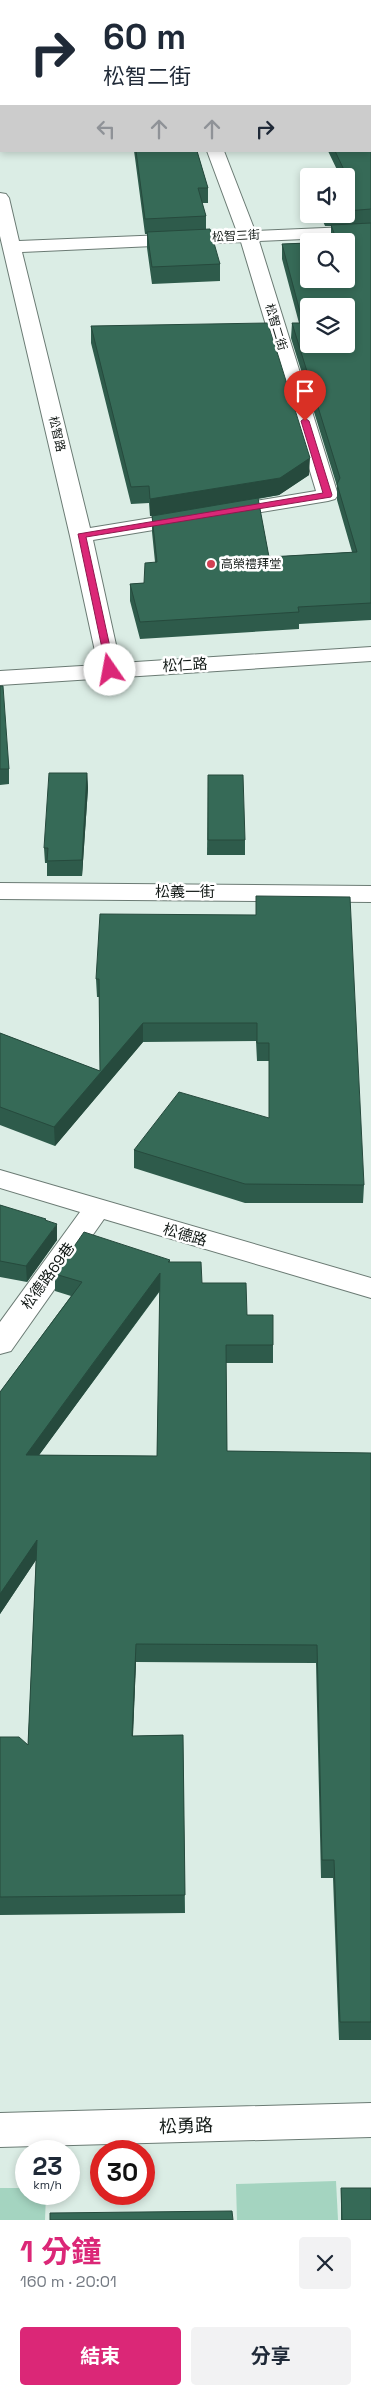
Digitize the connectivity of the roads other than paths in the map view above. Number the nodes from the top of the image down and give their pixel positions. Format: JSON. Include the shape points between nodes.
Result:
{"nodes":[{"id":1,"x":215,"y":152,"type":"edge"},
{"id":2,"x":0,"y":198,"type":"edge"},
{"id":3,"x":371,"y":231,"type":"edge"},
{"id":4,"x":248,"y":236,"type":"junction"},
{"id":5,"x":12,"y":247,"type":"junction"},
{"id":6,"x":81,"y":536,"type":"junction"},
{"id":7,"x":371,"y":654,"type":"edge"},
{"id":8,"x":110,"y":670,"type":"junction"},
{"id":9,"x":0,"y":678,"type":"edge"},
{"id":10,"x":0,"y":891,"type":"edge"},
{"id":11,"x":371,"y":894,"type":"edge"},
{"id":12,"x":0,"y":1179,"type":"edge"},
{"id":13,"x":97,"y":1209,"type":"junction"},
{"id":14,"x":371,"y":1288,"type":"edge"},
{"id":15,"x":0,"y":1344,"type":"edge"},
{"id":16,"x":371,"y":2120,"type":"edge"},
{"id":17,"x":0,"y":2130,"type":"edge"}],
"edges":[{"from":1,"to":4,"type":"street","name":"松智二街"},
{"from":2,"to":5,"type":"street","name":"松智路"},
{"from":3,"to":4,"type":"street","name":"松智三街"},
{"from":4,"to":5,"type":"street","name":"松智三街"},
{"from":4,"to":6,"type":"street","name":"松智二街","via":[[328,495]]},
{"from":5,"to":6,"type":"street","name":"松智路"},
{"from":6,"to":8,"type":"street","name":"松智路"},
{"from":7,"to":8,"type":"street","name":"松仁路"},
{"from":8,"to":9,"type":"street","name":"松仁路"},
{"from":10,"to":11,"type":"street","name":"松義一街"},
{"from":12,"to":13,"type":"street","name":"松德路"},
{"from":13,"to":14,"type":"street","name":"松德路"},
{"from":13,"to":15,"type":"street","name":"松德路69巷"},
{"from":16,"to":17,"type":"street","name":"松勇路"}]}
